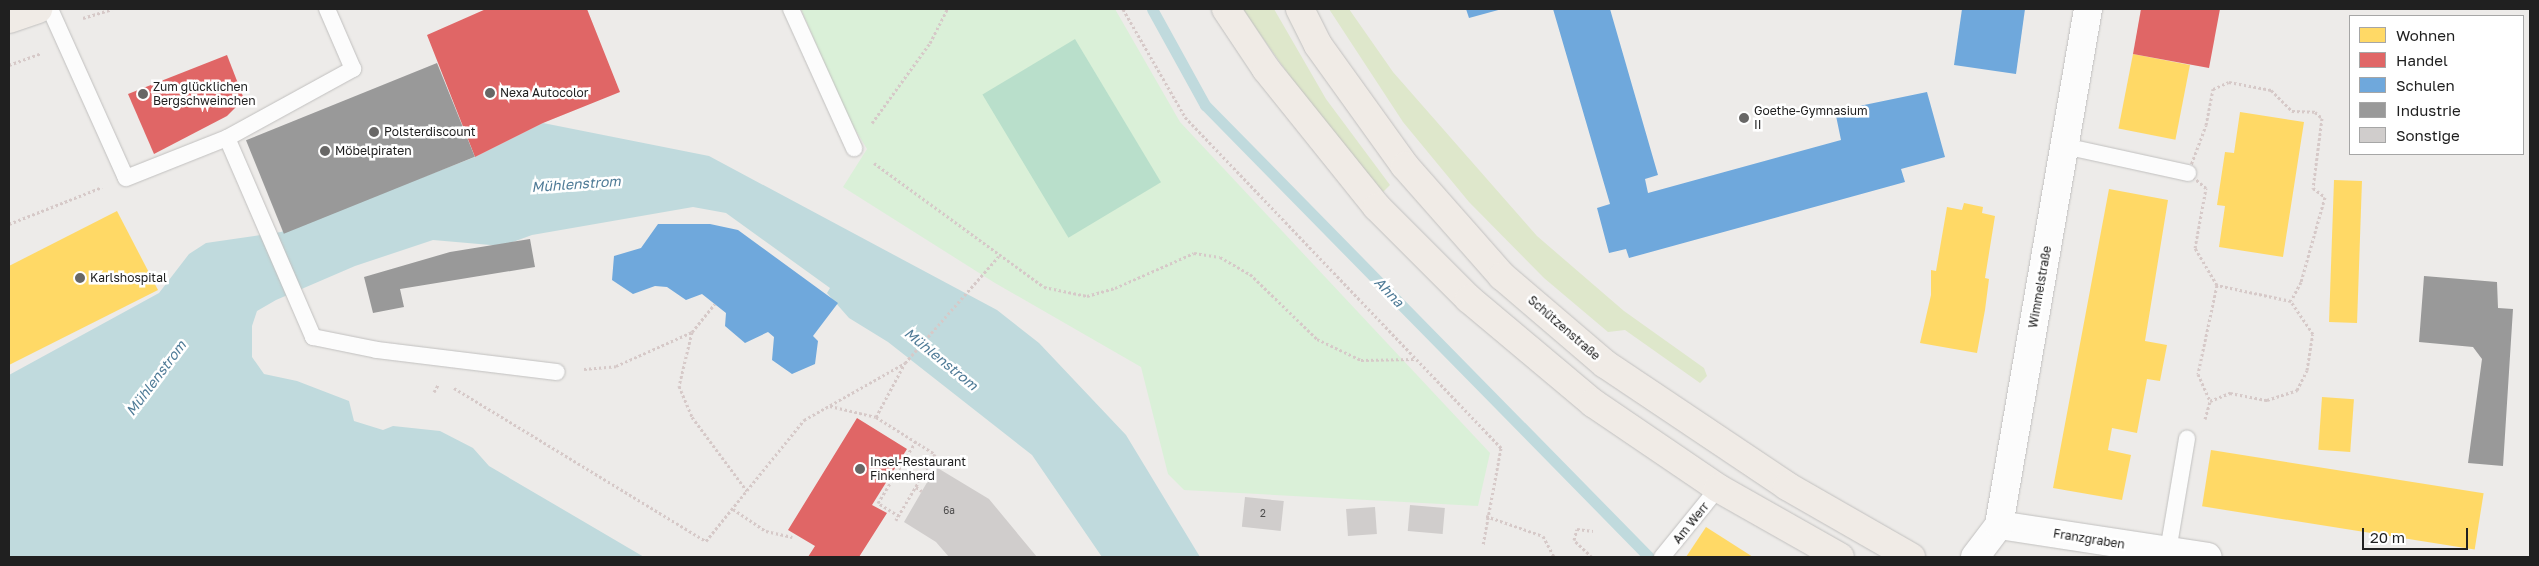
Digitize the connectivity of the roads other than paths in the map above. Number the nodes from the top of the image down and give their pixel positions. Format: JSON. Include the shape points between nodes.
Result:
{"nodes":[{"id":1,"x":38,"y":9,"type":"edge"},
{"id":2,"x":50,"y":9,"type":"edge"},
{"id":3,"x":327,"y":9,"type":"edge"},
{"id":4,"x":791,"y":9,"type":"edge"},
{"id":5,"x":1226,"y":9,"type":"edge"},
{"id":6,"x":1300,"y":9,"type":"edge"},
{"id":7,"x":2088,"y":9,"type":"edge"},
{"id":8,"x":9,"y":19,"type":"edge"},
{"id":9,"x":226,"y":138,"type":"junction"},
{"id":10,"x":2064,"y":146,"type":"junction"},
{"id":11,"x":854,"y":148,"type":"road end"},
{"id":12,"x":2188,"y":173,"type":"road end"},
{"id":13,"x":557,"y":372,"type":"road end"},
{"id":14,"x":2187,"y":439,"type":"dead end"},
{"id":15,"x":1718,"y":488,"type":"junction"},
{"id":16,"x":1999,"y":525,"type":"junction"},
{"id":17,"x":2168,"y":551,"type":"junction"},
{"id":18,"x":1662,"y":557,"type":"edge"},
{"id":19,"x":1840,"y":557,"type":"edge"},
{"id":20,"x":1911,"y":557,"type":"edge"},
{"id":21,"x":1975,"y":557,"type":"edge"},
{"id":22,"x":2208,"y":557,"type":"edge"}],
"edges":[{"from":1,"to":8,"type":"main road"},
{"from":2,"to":9,"type":"lane","via":[[126,178]]},
{"from":3,"to":9,"type":"lane","via":[[352,69]]},
{"from":4,"to":11,"type":"lane"},
{"from":5,"to":15,"type":"main road","via":[[1266,69],[1377,207],[1469,299],[1593,403]]},
{"from":6,"to":20,"type":"main road","name":"Schützenstraße","via":[[1318,45],[1405,166],[1502,276],[1605,364],[1787,486]]},
{"from":7,"to":10,"type":"street","name":"Wimmelstraße"},
{"from":9,"to":13,"type":"lane","via":[[313,337],[377,350]]},
{"from":10,"to":12,"type":"lane"},
{"from":10,"to":16,"type":"street","name":"Wimmelstraße"},
{"from":14,"to":17,"type":"lane"},
{"from":15,"to":18,"type":"lane","name":"Am Werr"},
{"from":15,"to":19,"type":"main road"},
{"from":16,"to":17,"type":"street","name":"Franzgraben"},
{"from":16,"to":21,"type":"street","name":"Wimmelstraße"},
{"from":17,"to":22,"type":"street","name":"Franzgraben"}]}
